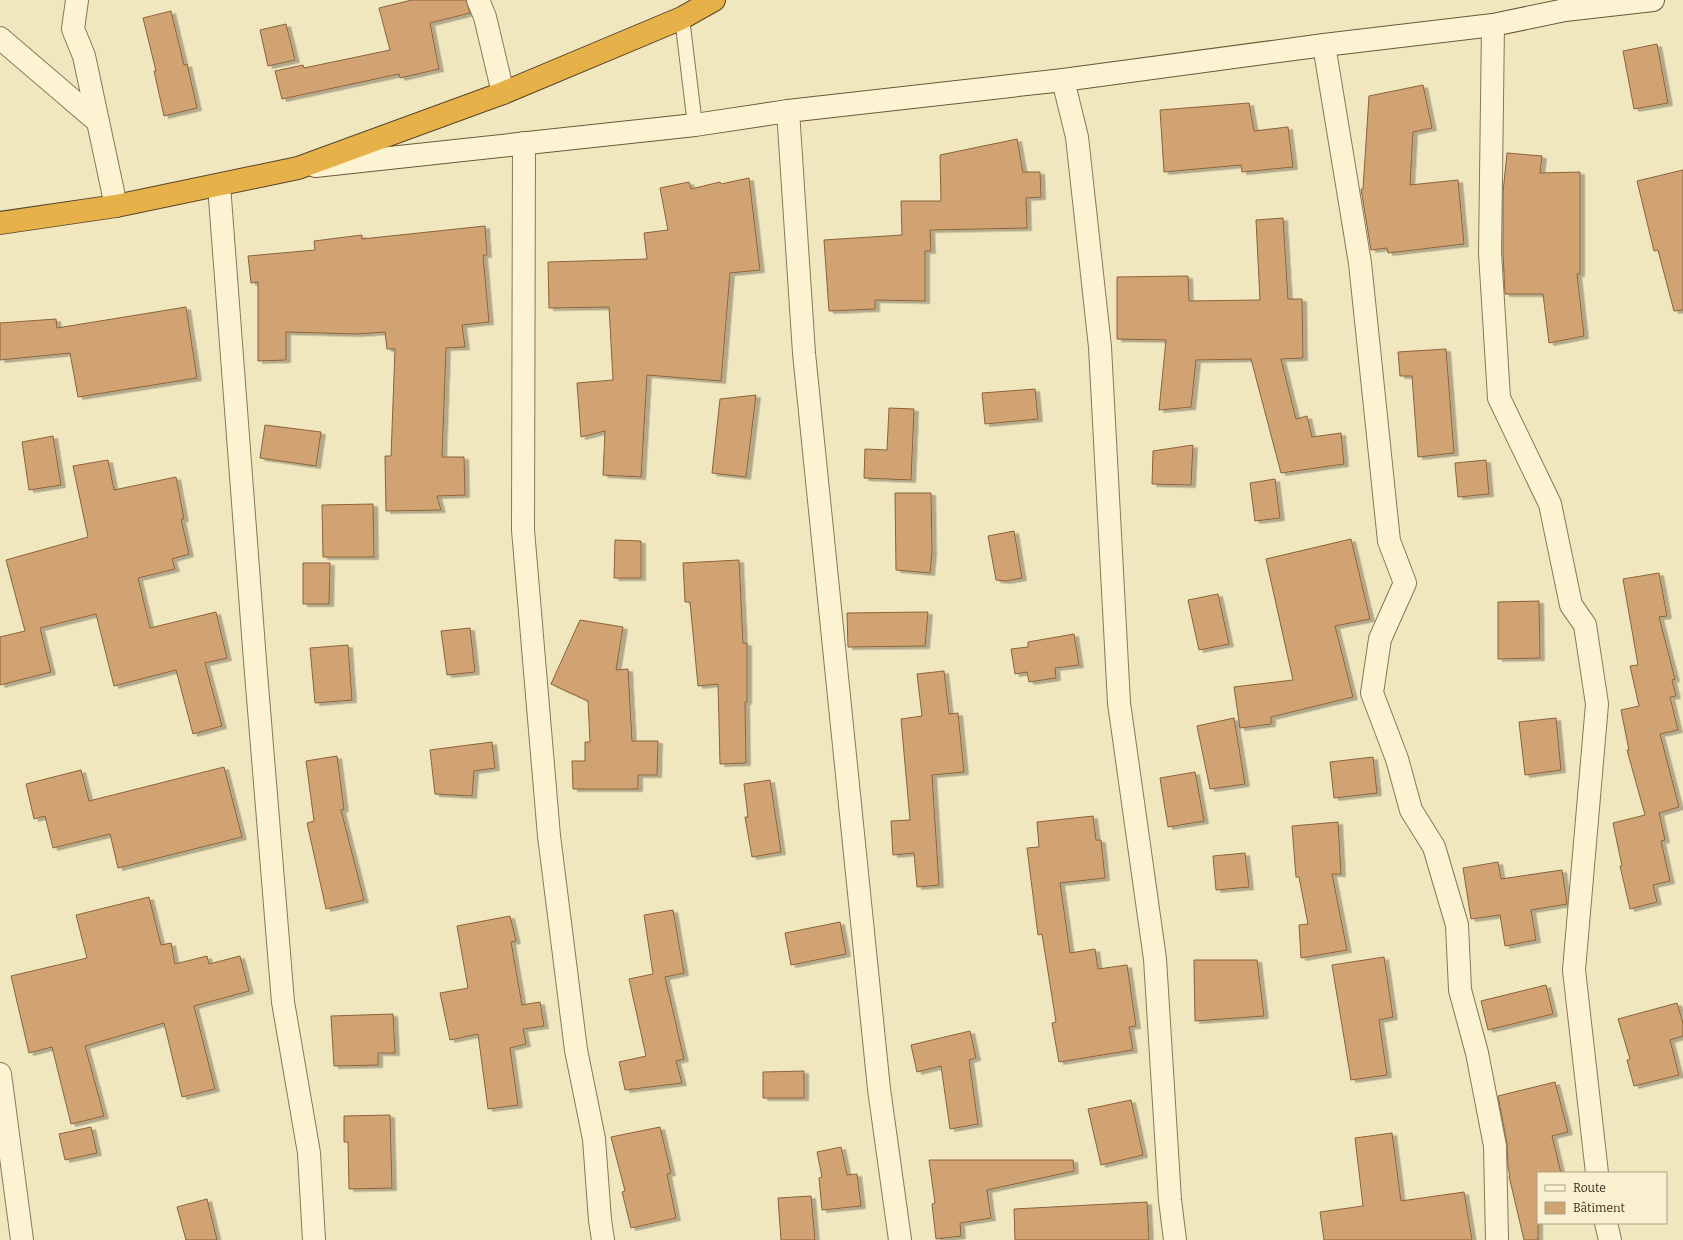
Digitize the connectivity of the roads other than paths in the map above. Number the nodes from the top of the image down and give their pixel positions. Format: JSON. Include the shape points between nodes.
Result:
{"nodes":[{"id":1,"x":77,"y":0,"type":"edge"},
{"id":2,"x":478,"y":0,"type":"edge"},
{"id":3,"x":714,"y":0,"type":"edge"},
{"id":4,"x":1653,"y":0,"type":"edge"},
{"id":5,"x":1565,"y":5,"type":"edge"},
{"id":6,"x":682,"y":18,"type":"junction"},
{"id":7,"x":1493,"y":25,"type":"junction"},
{"id":8,"x":0,"y":38,"type":"edge"},
{"id":9,"x":1324,"y":45,"type":"junction"},
{"id":10,"x":1063,"y":80,"type":"junction"},
{"id":11,"x":503,"y":93,"type":"junction"},
{"id":12,"x":788,"y":111,"type":"junction"},
{"id":13,"x":97,"y":121,"type":"junction"},
{"id":14,"x":695,"y":125,"type":"junction"},
{"id":15,"x":524,"y":143,"type":"junction"},
{"id":16,"x":298,"y":168,"type":"junction"},
{"id":17,"x":220,"y":185,"type":"junction"},
{"id":18,"x":116,"y":206,"type":"junction"},
{"id":19,"x":0,"y":223,"type":"edge"},
{"id":20,"x":0,"y":1074,"type":"edge"},
{"id":21,"x":1597,"y":1172,"type":"edge"},
{"id":22,"x":1606,"y":1224,"type":"edge"},
{"id":23,"x":22,"y":1240,"type":"edge"},
{"id":24,"x":314,"y":1240,"type":"edge"},
{"id":25,"x":604,"y":1240,"type":"edge"},
{"id":26,"x":900,"y":1240,"type":"edge"},
{"id":27,"x":1175,"y":1240,"type":"edge"},
{"id":28,"x":1497,"y":1240,"type":"edge"},
{"id":29,"x":1610,"y":1240,"type":"edge"}],
"edges":[{"from":1,"to":13,"type":"street","via":[[73,29],[84,56]]},
{"from":2,"to":11,"type":"street","via":[[485,17]]},
{"from":3,"to":6,"type":"highway"},
{"from":4,"to":5,"type":"street"},
{"from":5,"to":7,"type":"street"},
{"from":6,"to":11,"type":"highway"},
{"from":6,"to":14,"type":"lane"},
{"from":7,"to":9,"type":"street"},
{"from":7,"to":21,"type":"street","via":[[1490,253],[1499,398],[1550,504],[1570,605],[1585,624],[1597,704],[1574,970]]},
{"from":8,"to":13,"type":"street"},
{"from":9,"to":10,"type":"street"},
{"from":9,"to":28,"type":"street","via":[[1360,263],[1389,541],[1405,583],[1380,640],[1372,693],[1397,759],[1411,810],[1434,847],[1457,925],[1460,990],[1477,1053],[1495,1146]]},
{"from":10,"to":12,"type":"street"},
{"from":10,"to":27,"type":"street","via":[[1077,137],[1100,347],[1119,703],[1155,959],[1170,1200]]},
{"from":11,"to":16,"type":"highway"},
{"from":12,"to":14,"type":"street"},
{"from":12,"to":26,"type":"street","via":[[804,353],[879,1089]]},
{"from":13,"to":18,"type":"street"},
{"from":14,"to":15,"type":"street"},
{"from":15,"to":16,"type":"street"},
{"from":15,"to":25,"type":"street","via":[[523,530],[549,836],[576,1050],[594,1139],[600,1220]]},
{"from":16,"to":17,"type":"highway"},
{"from":17,"to":18,"type":"highway"},
{"from":17,"to":24,"type":"street","via":[[283,1002],[310,1153]]},
{"from":18,"to":19,"type":"highway"},
{"from":20,"to":23,"type":"street"},
{"from":22,"to":29,"type":"street"}]}
